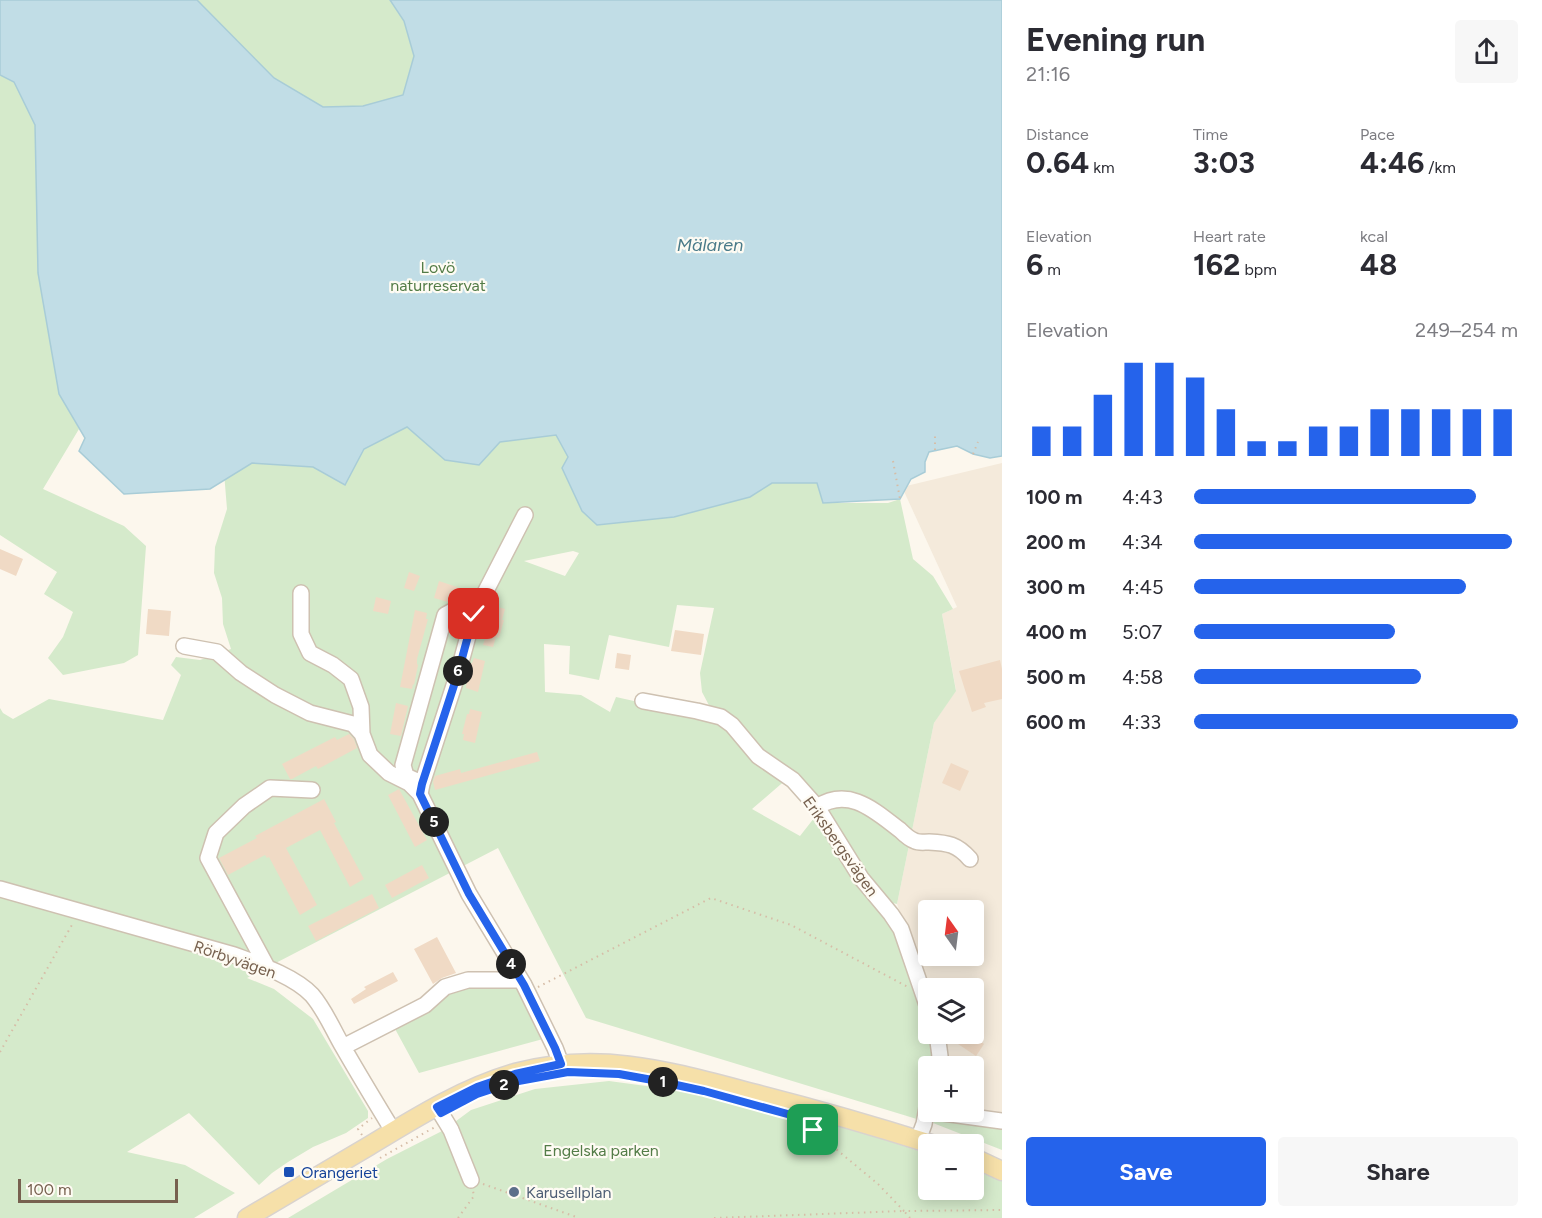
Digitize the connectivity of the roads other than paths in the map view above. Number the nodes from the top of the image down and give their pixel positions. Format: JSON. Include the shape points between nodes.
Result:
{"nodes":[{"id":1,"x":525,"y":515,"type":"dead end"},
{"id":2,"x":301,"y":592,"type":"dead end"},
{"id":3,"x":474,"y":614,"type":"junction"},
{"id":4,"x":184,"y":646,"type":"dead end"},
{"id":5,"x":643,"y":701,"type":"dead end"},
{"id":6,"x":362,"y":734,"type":"junction"},
{"id":7,"x":312,"y":789,"type":"dead end"},
{"id":8,"x":421,"y":789,"type":"junction"},
{"id":9,"x":817,"y":807,"type":"junction"},
{"id":10,"x":970,"y":859,"type":"dead end"},
{"id":11,"x":0,"y":889,"type":"edge"},
{"id":12,"x":267,"y":967,"type":"junction"},
{"id":13,"x":918,"y":979,"type":"edge"},
{"id":14,"x":524,"y":986,"type":"junction"},
{"id":15,"x":343,"y":1047,"type":"junction"},
{"id":16,"x":561,"y":1064,"type":"junction"},
{"id":17,"x":441,"y":1114,"type":"junction"},
{"id":18,"x":984,"y":1118,"type":"edge"},
{"id":19,"x":1002,"y":1121,"type":"edge"},
{"id":20,"x":393,"y":1131,"type":"junction"},
{"id":21,"x":918,"y":1140,"type":"edge"},
{"id":22,"x":984,"y":1163,"type":"edge"},
{"id":23,"x":1002,"y":1171,"type":"edge"},
{"id":24,"x":471,"y":1180,"type":"road end"},
{"id":25,"x":247,"y":1218,"type":"edge"}],
"edges":[{"from":1,"to":3,"type":"street"},
{"from":2,"to":6,"type":"street","via":[[301,634],[310,653],[351,679],[361,707]]},
{"from":3,"to":8,"type":"street"},
{"from":3,"to":8,"type":"street","via":[[456,609],[445,615],[403,765],[406,776]]},
{"from":4,"to":6,"type":"street","via":[[218,652],[275,695],[310,713],[353,724]]},
{"from":5,"to":9,"type":"street","name":"Eriksbergsvägen","via":[[721,717],[758,756],[793,780]]},
{"from":6,"to":8,"type":"street","via":[[370,756],[389,774]]},
{"from":7,"to":12,"type":"street","via":[[270,788],[216,833],[208,858]]},
{"from":8,"to":14,"type":"street","via":[[469,894]]},
{"from":9,"to":10,"type":"street","via":[[837,799],[854,801],[867,806],[914,841],[951,844]]},
{"from":9,"to":13,"type":"street","name":"Eriksbergsvägen","via":[[861,878],[901,929]]},
{"from":11,"to":12,"type":"street","name":"Rörbyvägen"},
{"from":12,"to":15,"type":"street","name":"Rörbyvägen","via":[[312,994]]},
{"from":14,"to":15,"type":"street","via":[[468,980],[445,987],[426,1005]]},
{"from":14,"to":16,"type":"street"},
{"from":15,"to":20,"type":"street","name":"Rörbyvägen"},
{"from":16,"to":17,"type":"main road","via":[[477,1087]]},
{"from":16,"to":21,"type":"main road","via":[[615,1063],[667,1071]]},
{"from":17,"to":20,"type":"main road"},
{"from":17,"to":24,"type":"street"},
{"from":18,"to":19,"type":"street"},
{"from":20,"to":25,"type":"main road"},
{"from":22,"to":23,"type":"main road"}]}
